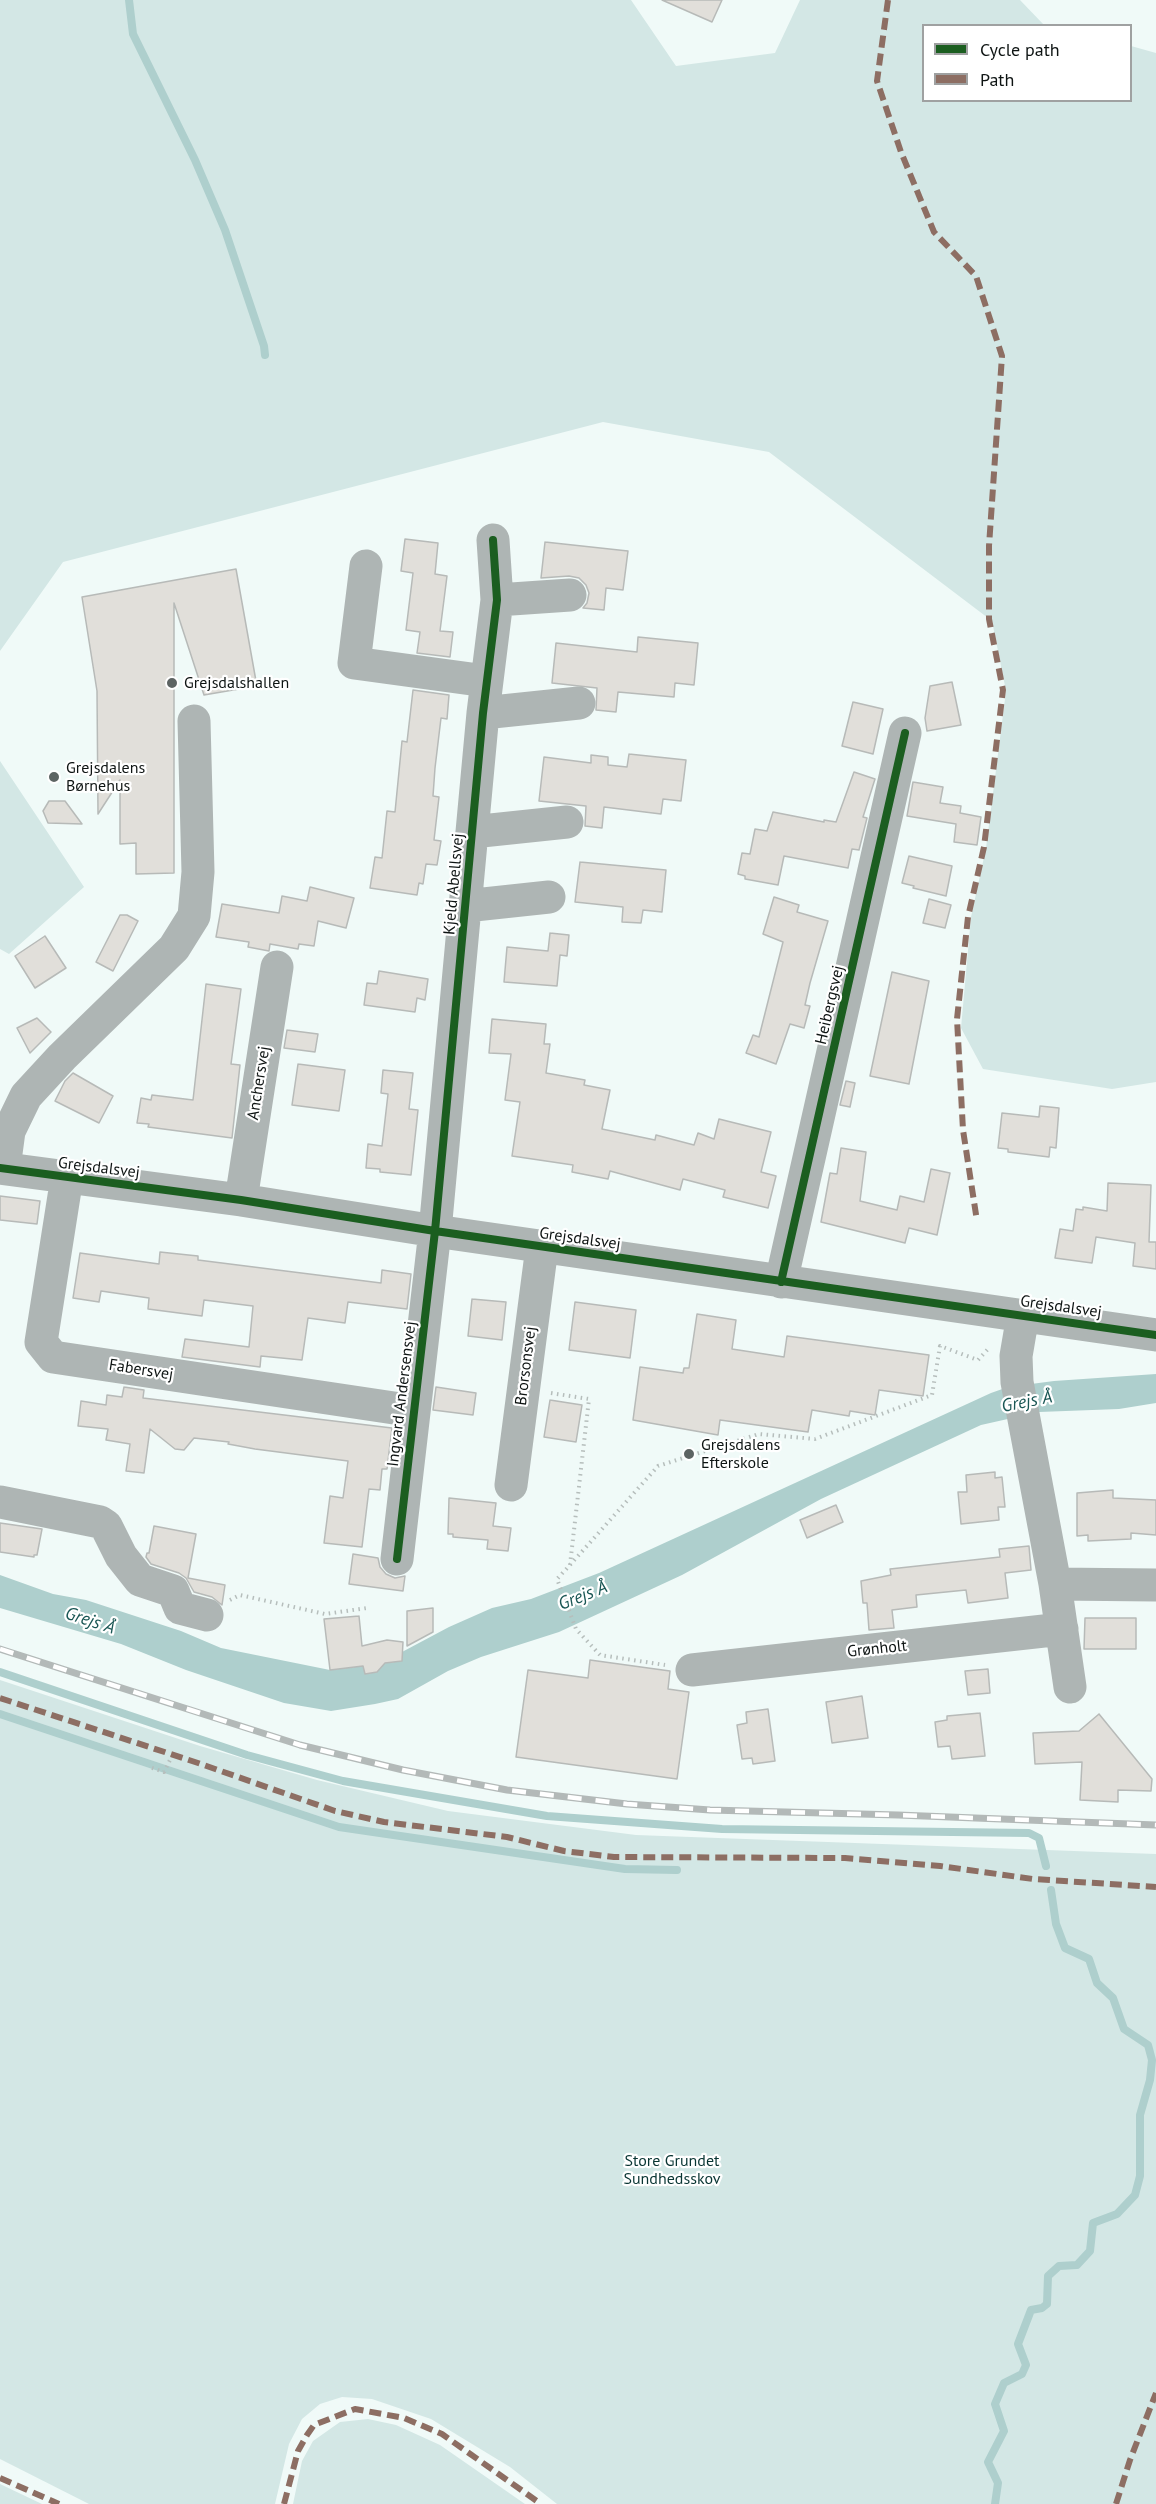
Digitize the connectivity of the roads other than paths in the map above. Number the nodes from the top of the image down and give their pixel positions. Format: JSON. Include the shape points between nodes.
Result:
{"nodes":[{"id":1,"x":493,"y":540,"type":"dead end"},
{"id":2,"x":366,"y":566,"type":"dead end"},
{"id":3,"x":570,"y":596,"type":"dead end"},
{"id":4,"x":497,"y":600,"type":"junction"},
{"id":5,"x":486,"y":681,"type":"junction"},
{"id":6,"x":579,"y":703,"type":"dead end"},
{"id":7,"x":483,"y":713,"type":"junction"},
{"id":8,"x":194,"y":721,"type":"dead end"},
{"id":9,"x":904,"y":733,"type":"dead end"},
{"id":10,"x":567,"y":822,"type":"dead end"},
{"id":11,"x":472,"y":832,"type":"junction"},
{"id":12,"x":549,"y":897,"type":"dead end"},
{"id":13,"x":465,"y":906,"type":"junction"},
{"id":14,"x":277,"y":967,"type":"dead end"},
{"id":15,"x":2,"y":1168,"type":"edge"},
{"id":16,"x":66,"y":1177,"type":"junction"},
{"id":17,"x":241,"y":1200,"type":"junction"},
{"id":18,"x":435,"y":1231,"type":"junction"},
{"id":19,"x":542,"y":1247,"type":"junction"},
{"id":20,"x":781,"y":1282,"type":"junction"},
{"id":21,"x":1023,"y":1315,"type":"junction"},
{"id":22,"x":1156,"y":1335,"type":"edge"},
{"id":23,"x":414,"y":1411,"type":"junction"},
{"id":24,"x":511,"y":1485,"type":"dead end"},
{"id":25,"x":0,"y":1502,"type":"edge"},
{"id":26,"x":397,"y":1559,"type":"dead end"},
{"id":27,"x":1055,"y":1584,"type":"junction"},
{"id":28,"x":1156,"y":1585,"type":"edge"},
{"id":29,"x":207,"y":1615,"type":"road end"},
{"id":30,"x":1062,"y":1629,"type":"junction"},
{"id":31,"x":692,"y":1670,"type":"road end"},
{"id":32,"x":1070,"y":1687,"type":"dead end"}],
"edges":[{"from":1,"to":4,"type":"street","name":"Kjeld Abellsvej"},
{"from":2,"to":5,"type":"street","via":[[354,663]]},
{"from":3,"to":4,"type":"street"},
{"from":4,"to":5,"type":"street","name":"Kjeld Abellsvej"},
{"from":5,"to":7,"type":"street","name":"Kjeld Abellsvej"},
{"from":6,"to":7,"type":"street"},
{"from":7,"to":11,"type":"street","name":"Kjeld Abellsvej"},
{"from":8,"to":15,"type":"street","name":"Grejsdalsvej","via":[[198,872],[194,916],[174,948],[26,1096],[9,1131]]},
{"from":9,"to":20,"type":"street","name":"Heibergsvej"},
{"from":10,"to":11,"type":"street"},
{"from":11,"to":13,"type":"street","name":"Kjeld Abellsvej"},
{"from":12,"to":13,"type":"street"},
{"from":13,"to":18,"type":"street","name":"Kjeld Abellsvej"},
{"from":14,"to":17,"type":"street","name":"Anchersvej"},
{"from":15,"to":16,"type":"street","name":"Grejsdalsvej"},
{"from":16,"to":17,"type":"street","name":"Grejsdalsvej"},
{"from":16,"to":23,"type":"street","name":"Fabersvej","via":[[41,1342],[53,1357]]},
{"from":17,"to":18,"type":"street","name":"Grejsdalsvej"},
{"from":18,"to":19,"type":"street","name":"Grejsdalsvej"},
{"from":18,"to":23,"type":"street","name":"Ingvard Andersensvej"},
{"from":19,"to":20,"type":"street","name":"Grejsdalsvej"},
{"from":19,"to":24,"type":"street","name":"Brorsonsvej"},
{"from":20,"to":21,"type":"street","name":"Grejsdalsvej"},
{"from":21,"to":22,"type":"street","name":"Grejsdalsvej"},
{"from":21,"to":27,"type":"street","via":[[1016,1356],[1017,1382]]},
{"from":23,"to":26,"type":"street","name":"Ingvard Andersensvej"},
{"from":25,"to":29,"type":"street","via":[[100,1522],[140,1580],[172,1591],[180,1608]]},
{"from":27,"to":28,"type":"street"},
{"from":27,"to":30,"type":"street"},
{"from":30,"to":31,"type":"street","name":"Grønholt"},
{"from":30,"to":32,"type":"street"}]}
